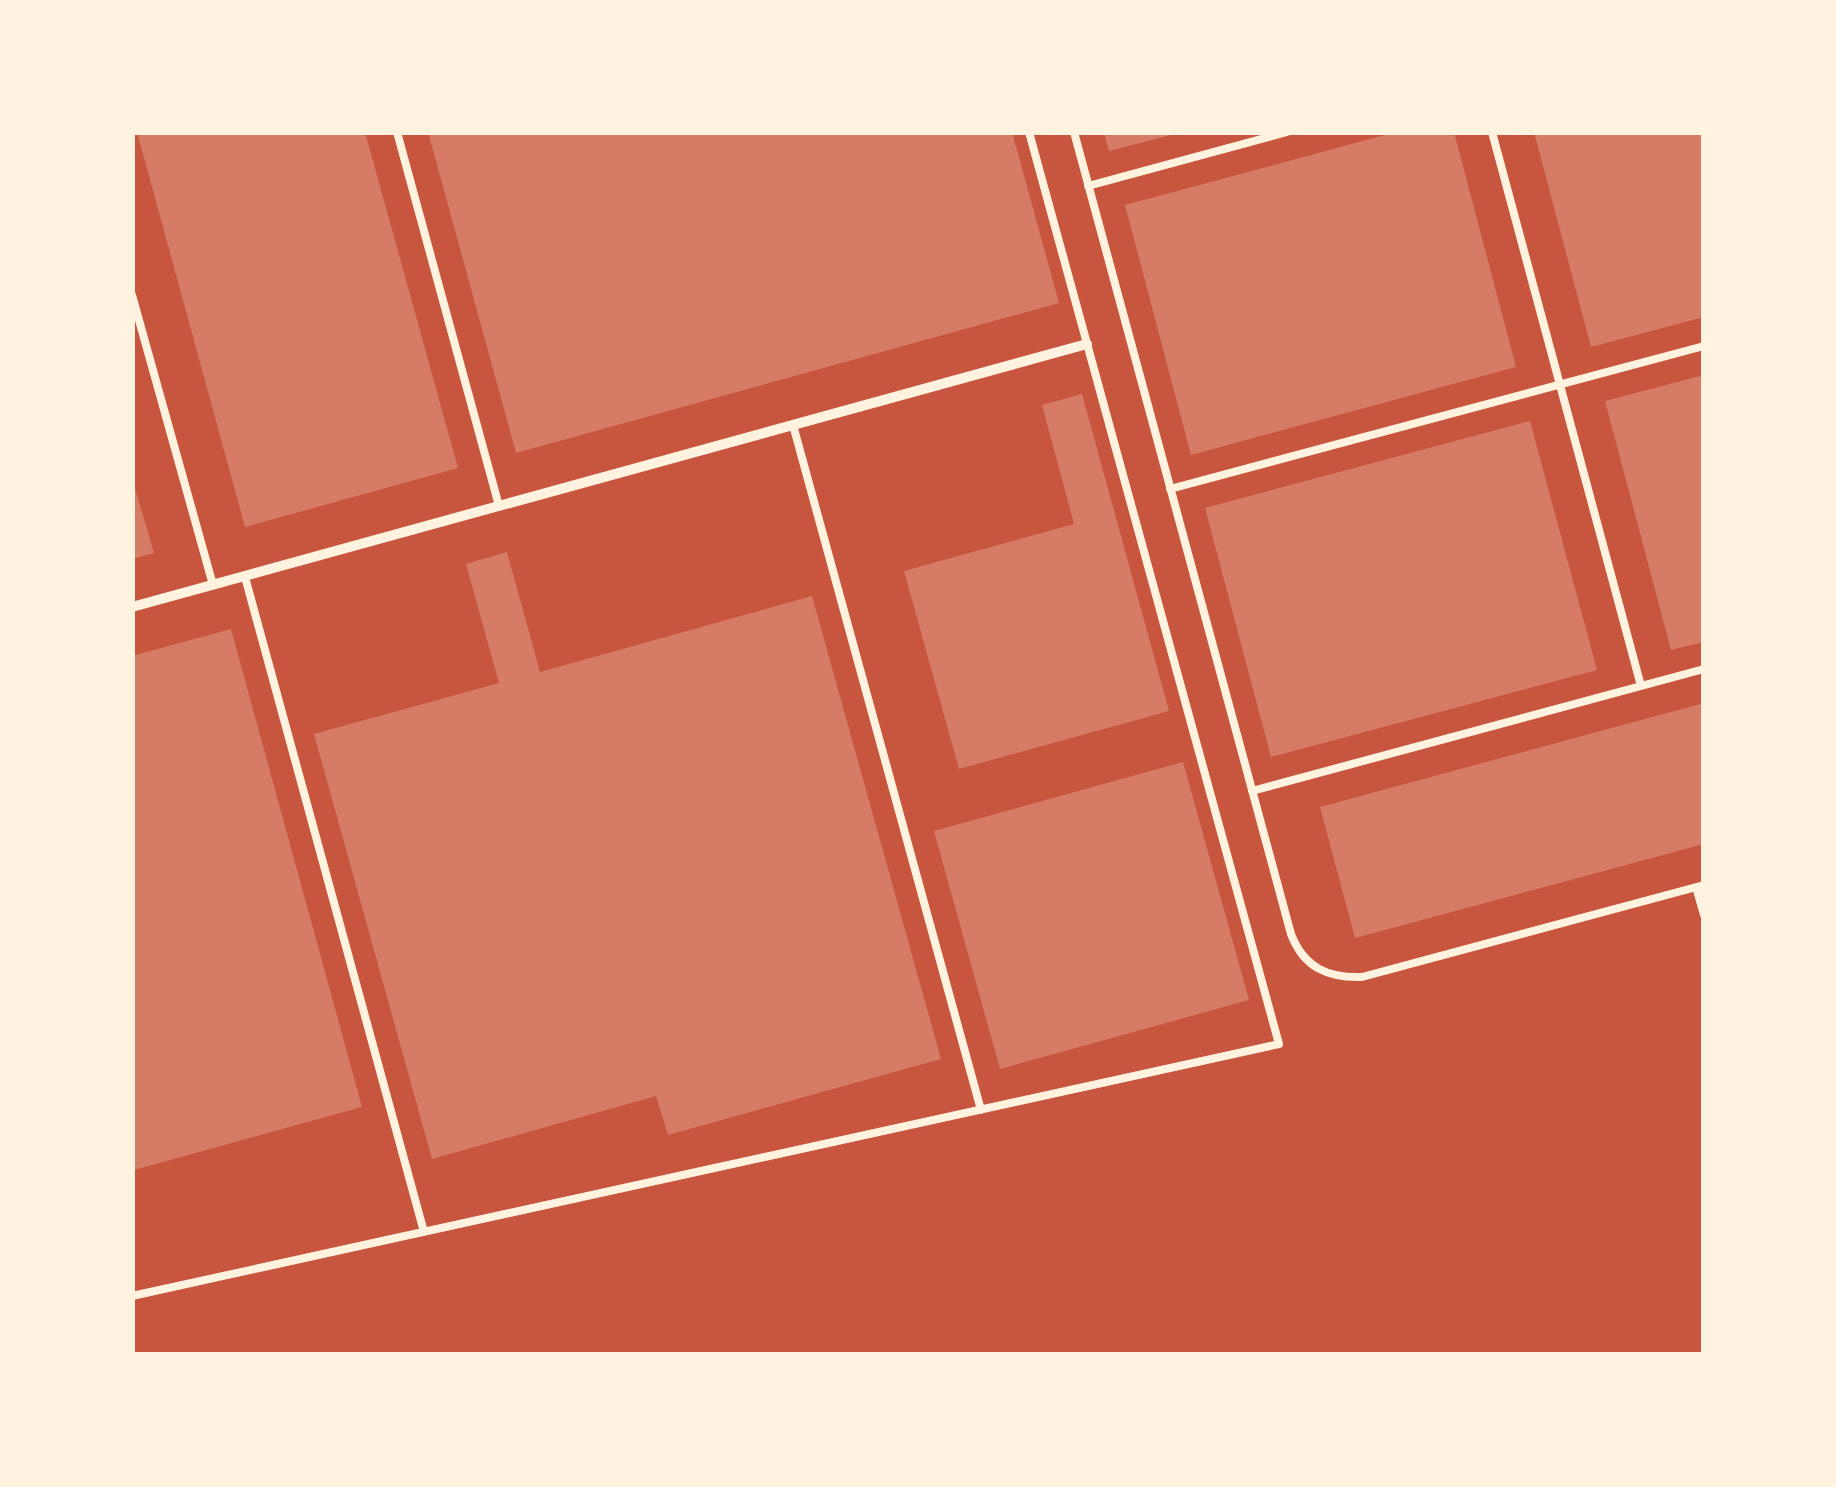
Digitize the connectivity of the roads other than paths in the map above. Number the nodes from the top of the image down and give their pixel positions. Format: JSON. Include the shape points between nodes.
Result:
{"nodes":[{"id":1,"x":397,"y":132,"type":"edge"},
{"id":2,"x":1029,"y":132,"type":"edge"},
{"id":3,"x":1074,"y":132,"type":"edge"},
{"id":4,"x":1287,"y":132,"type":"edge"},
{"id":5,"x":1492,"y":132,"type":"edge"},
{"id":6,"x":1088,"y":186,"type":"junction"},
{"id":7,"x":132,"y":295,"type":"edge"},
{"id":8,"x":1087,"y":344,"type":"junction"},
{"id":9,"x":1704,"y":346,"type":"edge"},
{"id":10,"x":1560,"y":384,"type":"junction"},
{"id":11,"x":793,"y":425,"type":"junction"},
{"id":12,"x":1170,"y":489,"type":"junction"},
{"id":13,"x":499,"y":506,"type":"junction"},
{"id":14,"x":245,"y":576,"type":"junction"},
{"id":15,"x":212,"y":585,"type":"junction"},
{"id":16,"x":132,"y":607,"type":"edge"},
{"id":17,"x":1704,"y":669,"type":"edge"},
{"id":18,"x":1641,"y":686,"type":"junction"},
{"id":19,"x":1252,"y":791,"type":"junction"},
{"id":20,"x":1700,"y":886,"type":"edge"},
{"id":21,"x":1704,"y":916,"type":"edge"},
{"id":22,"x":981,"y":1110,"type":"junction"},
{"id":23,"x":424,"y":1232,"type":"junction"},
{"id":24,"x":132,"y":1296,"type":"edge"}],
"edges":[{"from":1,"to":13,"type":"lane"},
{"from":2,"to":8,"type":"lane"},
{"from":3,"to":6,"type":"lane"},
{"from":4,"to":6,"type":"lane"},
{"from":5,"to":10,"type":"lane"},
{"from":6,"to":12,"type":"lane"},
{"from":7,"to":15,"type":"lane"},
{"from":8,"to":11,"type":"street"},
{"from":8,"to":22,"type":"lane","via":[[1279,1044]]},
{"from":9,"to":10,"type":"lane"},
{"from":10,"to":12,"type":"lane"},
{"from":10,"to":18,"type":"lane"},
{"from":11,"to":13,"type":"street"},
{"from":11,"to":22,"type":"lane"},
{"from":12,"to":19,"type":"lane"},
{"from":13,"to":14,"type":"street"},
{"from":14,"to":15,"type":"street"},
{"from":14,"to":23,"type":"lane"},
{"from":15,"to":16,"type":"street"},
{"from":17,"to":18,"type":"lane"},
{"from":18,"to":19,"type":"lane"},
{"from":19,"to":20,"type":"lane","via":[[1295,945],[1317,970],[1338,978]]},
{"from":20,"to":21,"type":"lane"},
{"from":22,"to":23,"type":"lane"},
{"from":23,"to":24,"type":"lane"}]}
